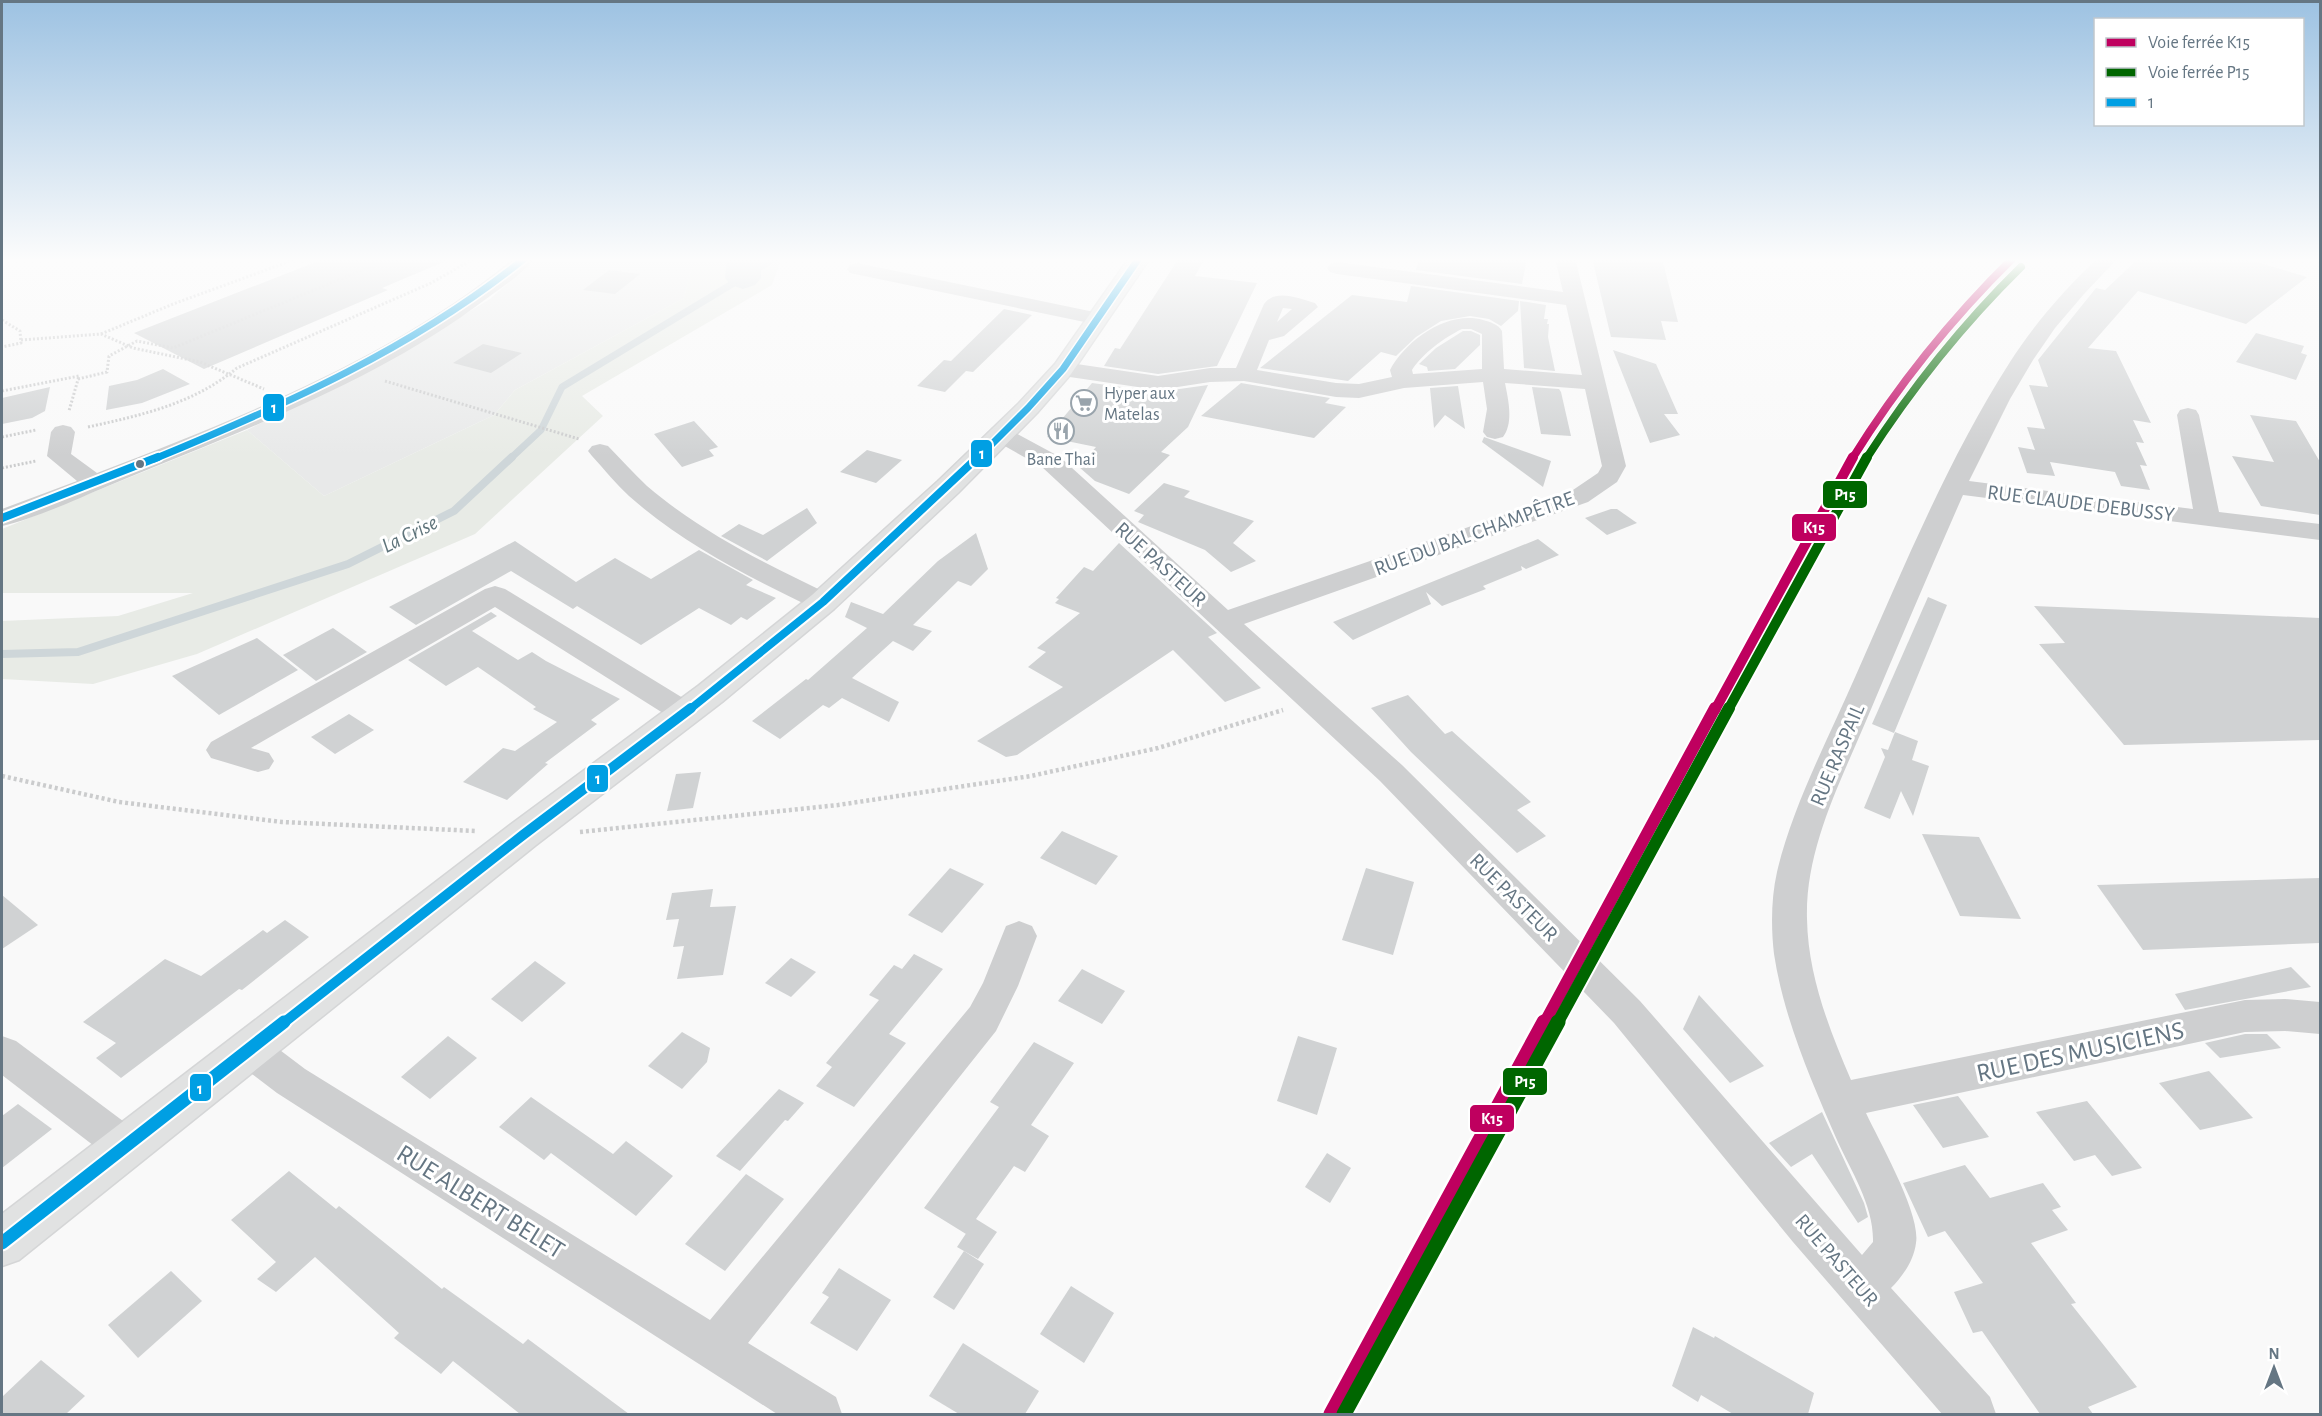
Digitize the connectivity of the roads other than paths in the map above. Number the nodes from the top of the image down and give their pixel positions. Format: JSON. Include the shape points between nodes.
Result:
{"nodes":[{"id":1,"x":434,"y":324,"type":"edge"},
{"id":2,"x":1095,"y":324,"type":"edge"},
{"id":3,"x":1453,"y":324,"type":"edge"},
{"id":4,"x":1454,"y":324,"type":"edge"},
{"id":5,"x":1580,"y":324,"type":"edge"},
{"id":6,"x":2047,"y":324,"type":"edge"},
{"id":7,"x":1261,"y":336,"type":"dead end"},
{"id":8,"x":1063,"y":369,"type":"junction"},
{"id":9,"x":1244,"y":374,"type":"junction"},
{"id":10,"x":1493,"y":375,"type":"junction"},
{"id":11,"x":1404,"y":381,"type":"junction"},
{"id":12,"x":1594,"y":383,"type":"junction"},
{"id":13,"x":2188,"y":415,"type":"dead end"},
{"id":14,"x":63,"y":432,"type":"road end"},
{"id":15,"x":1495,"y":432,"type":"dead end"},
{"id":16,"x":1002,"y":435,"type":"junction"},
{"id":17,"x":600,"y":451,"type":"road end"},
{"id":18,"x":95,"y":483,"type":"junction"},
{"id":19,"x":1955,"y":488,"type":"junction"},
{"id":20,"x":2,"y":518,"type":"edge"},
{"id":21,"x":2207,"y":518,"type":"junction"},
{"id":22,"x":2320,"y":532,"type":"edge"},
{"id":23,"x":823,"y":602,"type":"junction"},
{"id":24,"x":1224,"y":621,"type":"junction"},
{"id":25,"x":685,"y":713,"type":"junction"},
{"id":26,"x":258,"y":761,"type":"dead end"},
{"id":27,"x":1019,"y":936,"type":"dead end"},
{"id":28,"x":2320,"y":1018,"type":"edge"},
{"id":29,"x":250,"y":1050,"type":"junction"},
{"id":30,"x":2,"y":1053,"type":"edge"},
{"id":31,"x":1840,"y":1100,"type":"junction"},
{"id":32,"x":125,"y":1146,"type":"junction"},
{"id":33,"x":2,"y":1243,"type":"edge"},
{"id":34,"x":1859,"y":1285,"type":"junction"},
{"id":35,"x":716,"y":1349,"type":"junction"},
{"id":36,"x":819,"y":1414,"type":"edge"},
{"id":37,"x":1973,"y":1414,"type":"edge"}],
"edges":[{"from":1,"to":18,"type":"street","via":[[354,371],[217,434]]},
{"from":2,"to":8,"type":"main road"},
{"from":3,"to":11,"type":"street","via":[[1405,361],[1401,370]]},
{"from":4,"to":10,"type":"street","via":[[1484,326],[1492,331]]},
{"from":5,"to":12,"type":"street","name":"RUE DU BAL CHAMPÊTRE"},
{"from":6,"to":19,"type":"street","name":"RUE RASPAIL","via":[[2005,385]]},
{"from":7,"to":9,"type":"street"},
{"from":8,"to":9,"type":"street","via":[[1149,382]]},
{"from":8,"to":16,"type":"main road"},
{"from":9,"to":11,"type":"street","via":[[1359,392]]},
{"from":10,"to":11,"type":"street"},
{"from":10,"to":12,"type":"street"},
{"from":10,"to":15,"type":"street","via":[[1498,410]]},
{"from":12,"to":24,"type":"street","name":"RUE DU BAL CHAMPÊTRE","via":[[1614,466],[1608,477],[1579,497]]},
{"from":13,"to":21,"type":"street","name":"RUE CLAUDE DEBUSSY"},
{"from":14,"to":18,"type":"street","via":[[58,456]]},
{"from":16,"to":23,"type":"main road"},
{"from":16,"to":24,"type":"street","name":"RUE PASTEUR","via":[[1051,462]]},
{"from":17,"to":23,"type":"street","via":[[640,493],[706,541]]},
{"from":18,"to":20,"type":"street"},
{"from":19,"to":21,"type":"street","name":"RUE CLAUDE DEBUSSY"},
{"from":19,"to":31,"type":"street","name":"RUE RASPAIL","via":[[1808,824],[1791,886],[1790,922],[1798,984]]},
{"from":21,"to":22,"type":"street","name":"RUE CLAUDE DEBUSSY"},
{"from":23,"to":25,"type":"main road"},
{"from":24,"to":34,"type":"street","name":"RUE PASTEUR","via":[[1391,773],[1627,1012]]},
{"from":25,"to":26,"type":"street","via":[[495,595],[222,750]]},
{"from":25,"to":29,"type":"main road"},
{"from":27,"to":35,"type":"street","via":[[983,1018]]},
{"from":28,"to":31,"type":"street","name":"RUE DES MUSICIENS","via":[[2245,1016]]},
{"from":29,"to":32,"type":"main road"},
{"from":29,"to":35,"type":"street","name":"RUE ALBERT BELET","via":[[291,1082]]},
{"from":30,"to":32,"type":"street"},
{"from":31,"to":34,"type":"street","name":"RUE RASPAIL","via":[[1885,1202],[1896,1238],[1875,1275]]},
{"from":32,"to":33,"type":"main road"},
{"from":34,"to":37,"type":"street","name":"RUE PASTEUR"},
{"from":35,"to":36,"type":"street","name":"RUE ALBERT BELET"}]}
